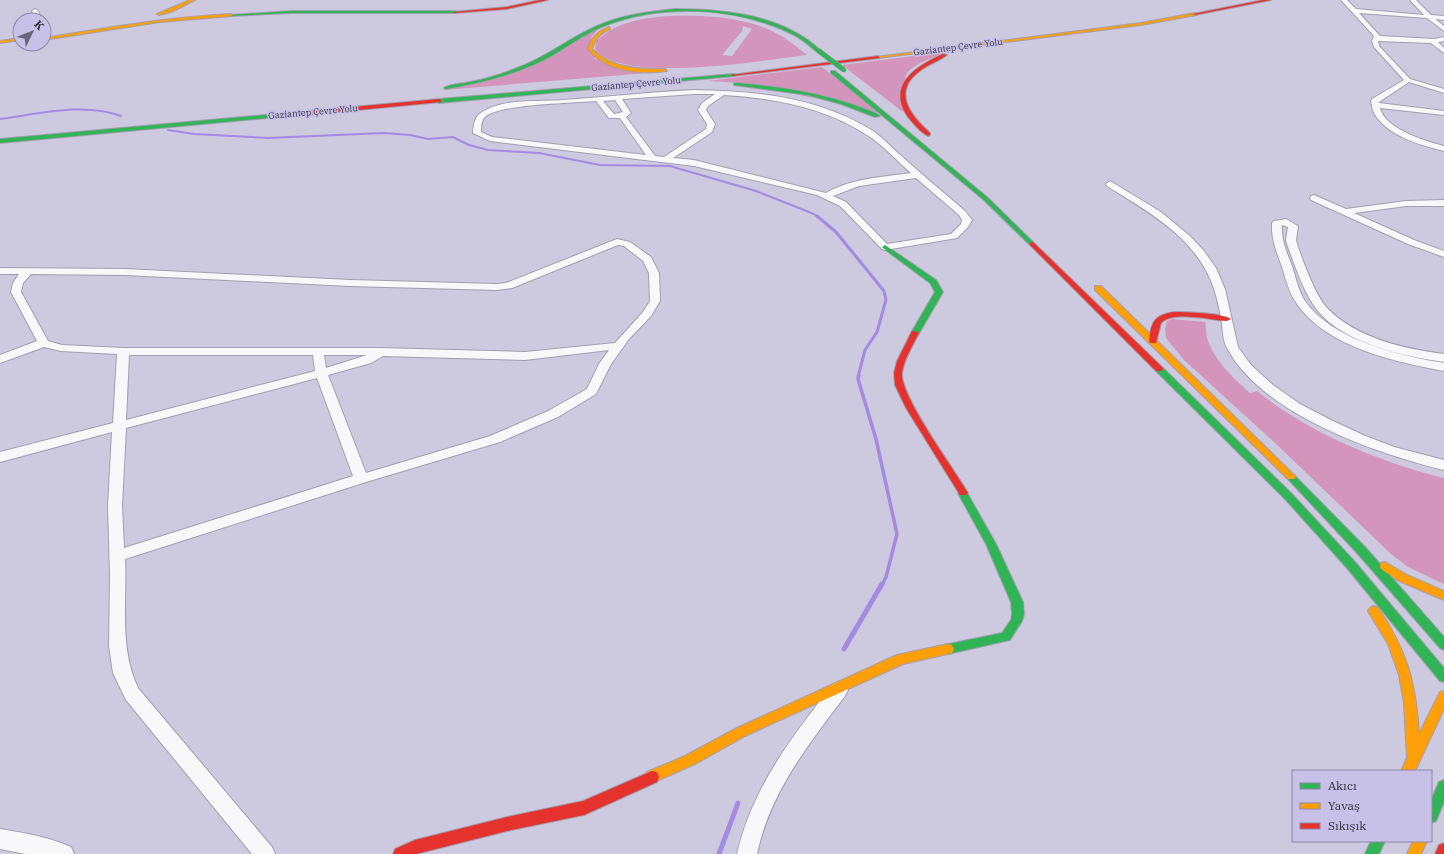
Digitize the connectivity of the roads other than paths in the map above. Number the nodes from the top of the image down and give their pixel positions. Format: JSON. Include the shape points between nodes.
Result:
{"nodes":[{"id":1,"x":193,"y":0,"type":"edge"},
{"id":2,"x":546,"y":0,"type":"edge"},
{"id":3,"x":1238,"y":0,"type":"edge"},
{"id":4,"x":1269,"y":0,"type":"edge"},
{"id":5,"x":1344,"y":0,"type":"edge"},
{"id":6,"x":1413,"y":0,"type":"edge"},
{"id":7,"x":1354,"y":11,"type":"junction"},
{"id":8,"x":1430,"y":18,"type":"junction"},
{"id":9,"x":1444,"y":18,"type":"edge"},
{"id":10,"x":1444,"y":29,"type":"edge"},
{"id":11,"x":52,"y":35,"type":"edge"},
{"id":12,"x":52,"y":36,"type":"edge"},
{"id":13,"x":1030,"y":38,"type":"junction"},
{"id":14,"x":1376,"y":38,"type":"junction"},
{"id":15,"x":1444,"y":39,"type":"edge"},
{"id":16,"x":12,"y":41,"type":"edge"},
{"id":17,"x":1433,"y":41,"type":"junction"},
{"id":18,"x":0,"y":42,"type":"edge"},
{"id":19,"x":1444,"y":51,"type":"edge"},
{"id":20,"x":780,"y":63,"type":"junction"},
{"id":21,"x":696,"y":69,"type":"dead end"},
{"id":22,"x":672,"y":70,"type":"dead end"},
{"id":23,"x":1408,"y":80,"type":"junction"},
{"id":24,"x":599,"y":87,"type":"junction"},
{"id":25,"x":435,"y":90,"type":"dead end"},
{"id":26,"x":1444,"y":91,"type":"edge"},
{"id":27,"x":723,"y":92,"type":"junction"},
{"id":28,"x":617,"y":97,"type":"junction"},
{"id":29,"x":365,"y":98,"type":"dead end"},
{"id":30,"x":598,"y":99,"type":"junction"},
{"id":31,"x":343,"y":102,"type":"junction"},
{"id":32,"x":1376,"y":104,"type":"junction"},
{"id":33,"x":1444,"y":113,"type":"edge"},
{"id":34,"x":622,"y":116,"type":"junction"},
{"id":35,"x":0,"y":133,"type":"edge"},
{"id":36,"x":0,"y":142,"type":"edge"},
{"id":37,"x":1444,"y":149,"type":"edge"},
{"id":38,"x":936,"y":156,"type":"junction"},
{"id":39,"x":652,"y":157,"type":"junction"},
{"id":40,"x":666,"y":159,"type":"junction"},
{"id":41,"x":918,"y":175,"type":"junction"},
{"id":42,"x":1110,"y":184,"type":"dead end"},
{"id":43,"x":827,"y":196,"type":"junction"},
{"id":44,"x":1314,"y":198,"type":"dead end"},
{"id":45,"x":1444,"y":203,"type":"edge"},
{"id":46,"x":1344,"y":212,"type":"junction"},
{"id":47,"x":885,"y":247,"type":"junction"},
{"id":48,"x":1444,"y":254,"type":"edge"},
{"id":49,"x":0,"y":271,"type":"edge"},
{"id":50,"x":29,"y":271,"type":"junction"},
{"id":51,"x":1094,"y":283,"type":"dead end"},
{"id":52,"x":1227,"y":319,"type":"junction"},
{"id":53,"x":1153,"y":341,"type":"junction"},
{"id":54,"x":44,"y":344,"type":"junction"},
{"id":55,"x":618,"y":346,"type":"junction"},
{"id":56,"x":123,"y":351,"type":"junction"},
{"id":57,"x":318,"y":352,"type":"junction"},
{"id":58,"x":380,"y":352,"type":"junction"},
{"id":59,"x":1444,"y":358,"type":"edge"},
{"id":60,"x":0,"y":359,"type":"edge"},
{"id":61,"x":1444,"y":367,"type":"edge"},
{"id":62,"x":321,"y":373,"type":"junction"},
{"id":63,"x":120,"y":426,"type":"junction"},
{"id":64,"x":0,"y":457,"type":"edge"},
{"id":65,"x":1444,"y":465,"type":"edge"},
{"id":66,"x":361,"y":479,"type":"junction"},
{"id":67,"x":1367,"y":555,"type":"junction"},
{"id":68,"x":117,"y":556,"type":"junction"},
{"id":69,"x":1351,"y":565,"type":"junction"},
{"id":70,"x":1444,"y":596,"type":"edge"},
{"id":71,"x":1444,"y":644,"type":"edge"},
{"id":72,"x":1444,"y":677,"type":"edge"},
{"id":73,"x":843,"y":686,"type":"junction"},
{"id":74,"x":1444,"y":696,"type":"edge"},
{"id":75,"x":1414,"y":759,"type":"junction"},
{"id":76,"x":1408,"y":770,"type":"edge"},
{"id":77,"x":1444,"y":787,"type":"edge"},
{"id":78,"x":1432,"y":814,"type":"edge"},
{"id":79,"x":0,"y":838,"type":"edge"},
{"id":80,"x":1378,"y":842,"type":"edge"},
{"id":81,"x":1420,"y":842,"type":"edge"},
{"id":82,"x":1444,"y":850,"type":"edge"},
{"id":83,"x":64,"y":854,"type":"edge"},
{"id":84,"x":265,"y":854,"type":"edge"},
{"id":85,"x":400,"y":854,"type":"edge"},
{"id":86,"x":747,"y":854,"type":"edge"},
{"id":87,"x":1372,"y":854,"type":"edge"},
{"id":88,"x":1414,"y":854,"type":"edge"},
{"id":89,"x":1442,"y":854,"type":"edge"}],
"edges":[{"from":1,"to":11,"type":"main road","via":[[170,11]]},
{"from":2,"to":12,"type":"main road","via":[[468,12],[291,12],[199,16]]},
{"from":3,"to":20,"type":"main road","name":"Gaziantep Çevre Yolu","via":[[1126,21]]},
{"from":4,"to":13,"type":"main road","name":"Gaziantep Çevre Yolu","via":[[1141,24]]},
{"from":5,"to":7,"type":"street"},
{"from":6,"to":8,"type":"street"},
{"from":7,"to":8,"type":"street"},
{"from":7,"to":14,"type":"street","via":[[1373,31]]},
{"from":8,"to":9,"type":"street"},
{"from":8,"to":10,"type":"street"},
{"from":13,"to":24,"type":"main road","name":"Gaziantep Çevre Yolu","via":[[749,73]]},
{"from":13,"to":25,"type":"main road","bridge":true,"via":[[946,55],[933,59],[913,72],[903,86],[905,108],[914,122],[933,140],[792,32],[752,19],[698,12],[650,13],[620,19],[604,24],[520,69]]},
{"from":14,"to":17,"type":"street"},
{"from":14,"to":23,"type":"street","via":[[1376,46]]},
{"from":15,"to":17,"type":"street"},
{"from":16,"to":18,"type":"main road"},
{"from":17,"to":19,"type":"street"},
{"from":20,"to":21,"type":"main road"},
{"from":20,"to":31,"type":"main road","name":"Gaziantep Çevre Yolu"},
{"from":22,"to":38,"type":"main road","via":[[639,69],[607,62],[592,53],[592,40],[601,31],[630,20],[665,15],[698,14],[736,19],[768,27],[808,52]]},
{"from":23,"to":26,"type":"street"},
{"from":23,"to":32,"type":"street","via":[[1376,101]]},
{"from":24,"to":36,"type":"main road","name":"Gaziantep Çevre Yolu"},
{"from":24,"to":38,"type":"main road","via":[[716,83],[803,92],[840,102],[880,118]]},
{"from":27,"to":28,"type":"street"},
{"from":27,"to":40,"type":"street","via":[[702,110],[711,124],[709,130]]},
{"from":27,"to":41,"type":"street","via":[[795,102],[838,115],[872,134]]},
{"from":28,"to":30,"type":"street"},
{"from":28,"to":34,"type":"street","via":[[627,113]]},
{"from":29,"to":31,"type":"main road"},
{"from":30,"to":34,"type":"street","via":[[612,116]]},
{"from":30,"to":39,"type":"street","via":[[516,106],[493,111],[480,119],[477,133],[490,139]]},
{"from":31,"to":35,"type":"main road","name":"Gaziantep Çevre Yolu"},
{"from":32,"to":33,"type":"street"},
{"from":32,"to":37,"type":"street","via":[[1378,113],[1388,125],[1410,137]]},
{"from":34,"to":39,"type":"street"},
{"from":38,"to":69,"type":"main road","via":[[1002,214],[1231,439]]},
{"from":39,"to":40,"type":"street"},
{"from":40,"to":43,"type":"street","via":[[700,164]]},
{"from":41,"to":43,"type":"street","via":[[850,186]]},
{"from":41,"to":47,"type":"street","via":[[962,213],[967,220],[965,225],[954,236]]},
{"from":42,"to":52,"type":"street","via":[[1161,216],[1189,241],[1210,268],[1218,284]]},
{"from":43,"to":47,"type":"street","via":[[843,204]]},
{"from":44,"to":46,"type":"street"},
{"from":45,"to":46,"type":"street","via":[[1387,204]]},
{"from":46,"to":48,"type":"street"},
{"from":47,"to":73,"type":"main road","via":[[933,282],[939,292],[936,301],[909,342],[899,369],[899,384],[998,558],[1018,608],[1018,621],[1006,636],[901,659]]},
{"from":49,"to":50,"type":"street"},
{"from":50,"to":54,"type":"street","via":[[18,281],[16,292]]},
{"from":50,"to":55,"type":"street","via":[[125,272],[497,287],[508,286],[617,242],[627,244],[647,259],[654,273],[655,300],[647,314]]},
{"from":51,"to":53,"type":"main road"},
{"from":52,"to":53,"type":"main road","via":[[1171,314],[1162,317],[1155,326]]},
{"from":52,"to":65,"type":"street","via":[[1232,346],[1240,359],[1269,387],[1291,403],[1370,443]]},
{"from":53,"to":67,"type":"main road","via":[[1253,436]]},
{"from":54,"to":56,"type":"street","via":[[61,348]]},
{"from":54,"to":60,"type":"street"},
{"from":55,"to":58,"type":"street","via":[[524,356]]},
{"from":55,"to":66,"type":"street","via":[[605,364],[592,391],[554,414],[495,439]]},
{"from":56,"to":57,"type":"street"},
{"from":56,"to":63,"type":"street"},
{"from":57,"to":58,"type":"street"},
{"from":57,"to":62,"type":"street"},
{"from":58,"to":62,"type":"street","via":[[371,359]]},
{"from":59,"to":61,"type":"street","via":[[1409,352],[1375,341],[1360,335],[1323,310],[1311,292],[1292,243],[1293,226],[1286,222],[1277,223],[1276,236],[1296,294],[1315,318],[1342,336],[1366,347],[1408,360]]},
{"from":62,"to":63,"type":"street"},
{"from":62,"to":66,"type":"street"},
{"from":63,"to":64,"type":"street"},
{"from":63,"to":68,"type":"street","via":[[115,506]]},
{"from":66,"to":68,"type":"street"},
{"from":67,"to":70,"type":"main road","via":[[1403,578]]},
{"from":67,"to":71,"type":"main road"},
{"from":68,"to":84,"type":"street","via":[[117,646],[122,674],[132,694]]},
{"from":69,"to":72,"type":"main road"},
{"from":69,"to":75,"type":"main road","via":[[1368,602],[1389,634],[1400,658],[1412,720]]},
{"from":73,"to":85,"type":"main road","via":[[584,808],[415,847]]},
{"from":73,"to":86,"type":"street","via":[[784,766],[752,831]]},
{"from":74,"to":75,"type":"main road"},
{"from":75,"to":76,"type":"main road"},
{"from":77,"to":78,"type":"main road"},
{"from":79,"to":83,"type":"street"},
{"from":80,"to":87,"type":"main road"},
{"from":81,"to":88,"type":"main road"},
{"from":82,"to":89,"type":"main road"}]}
